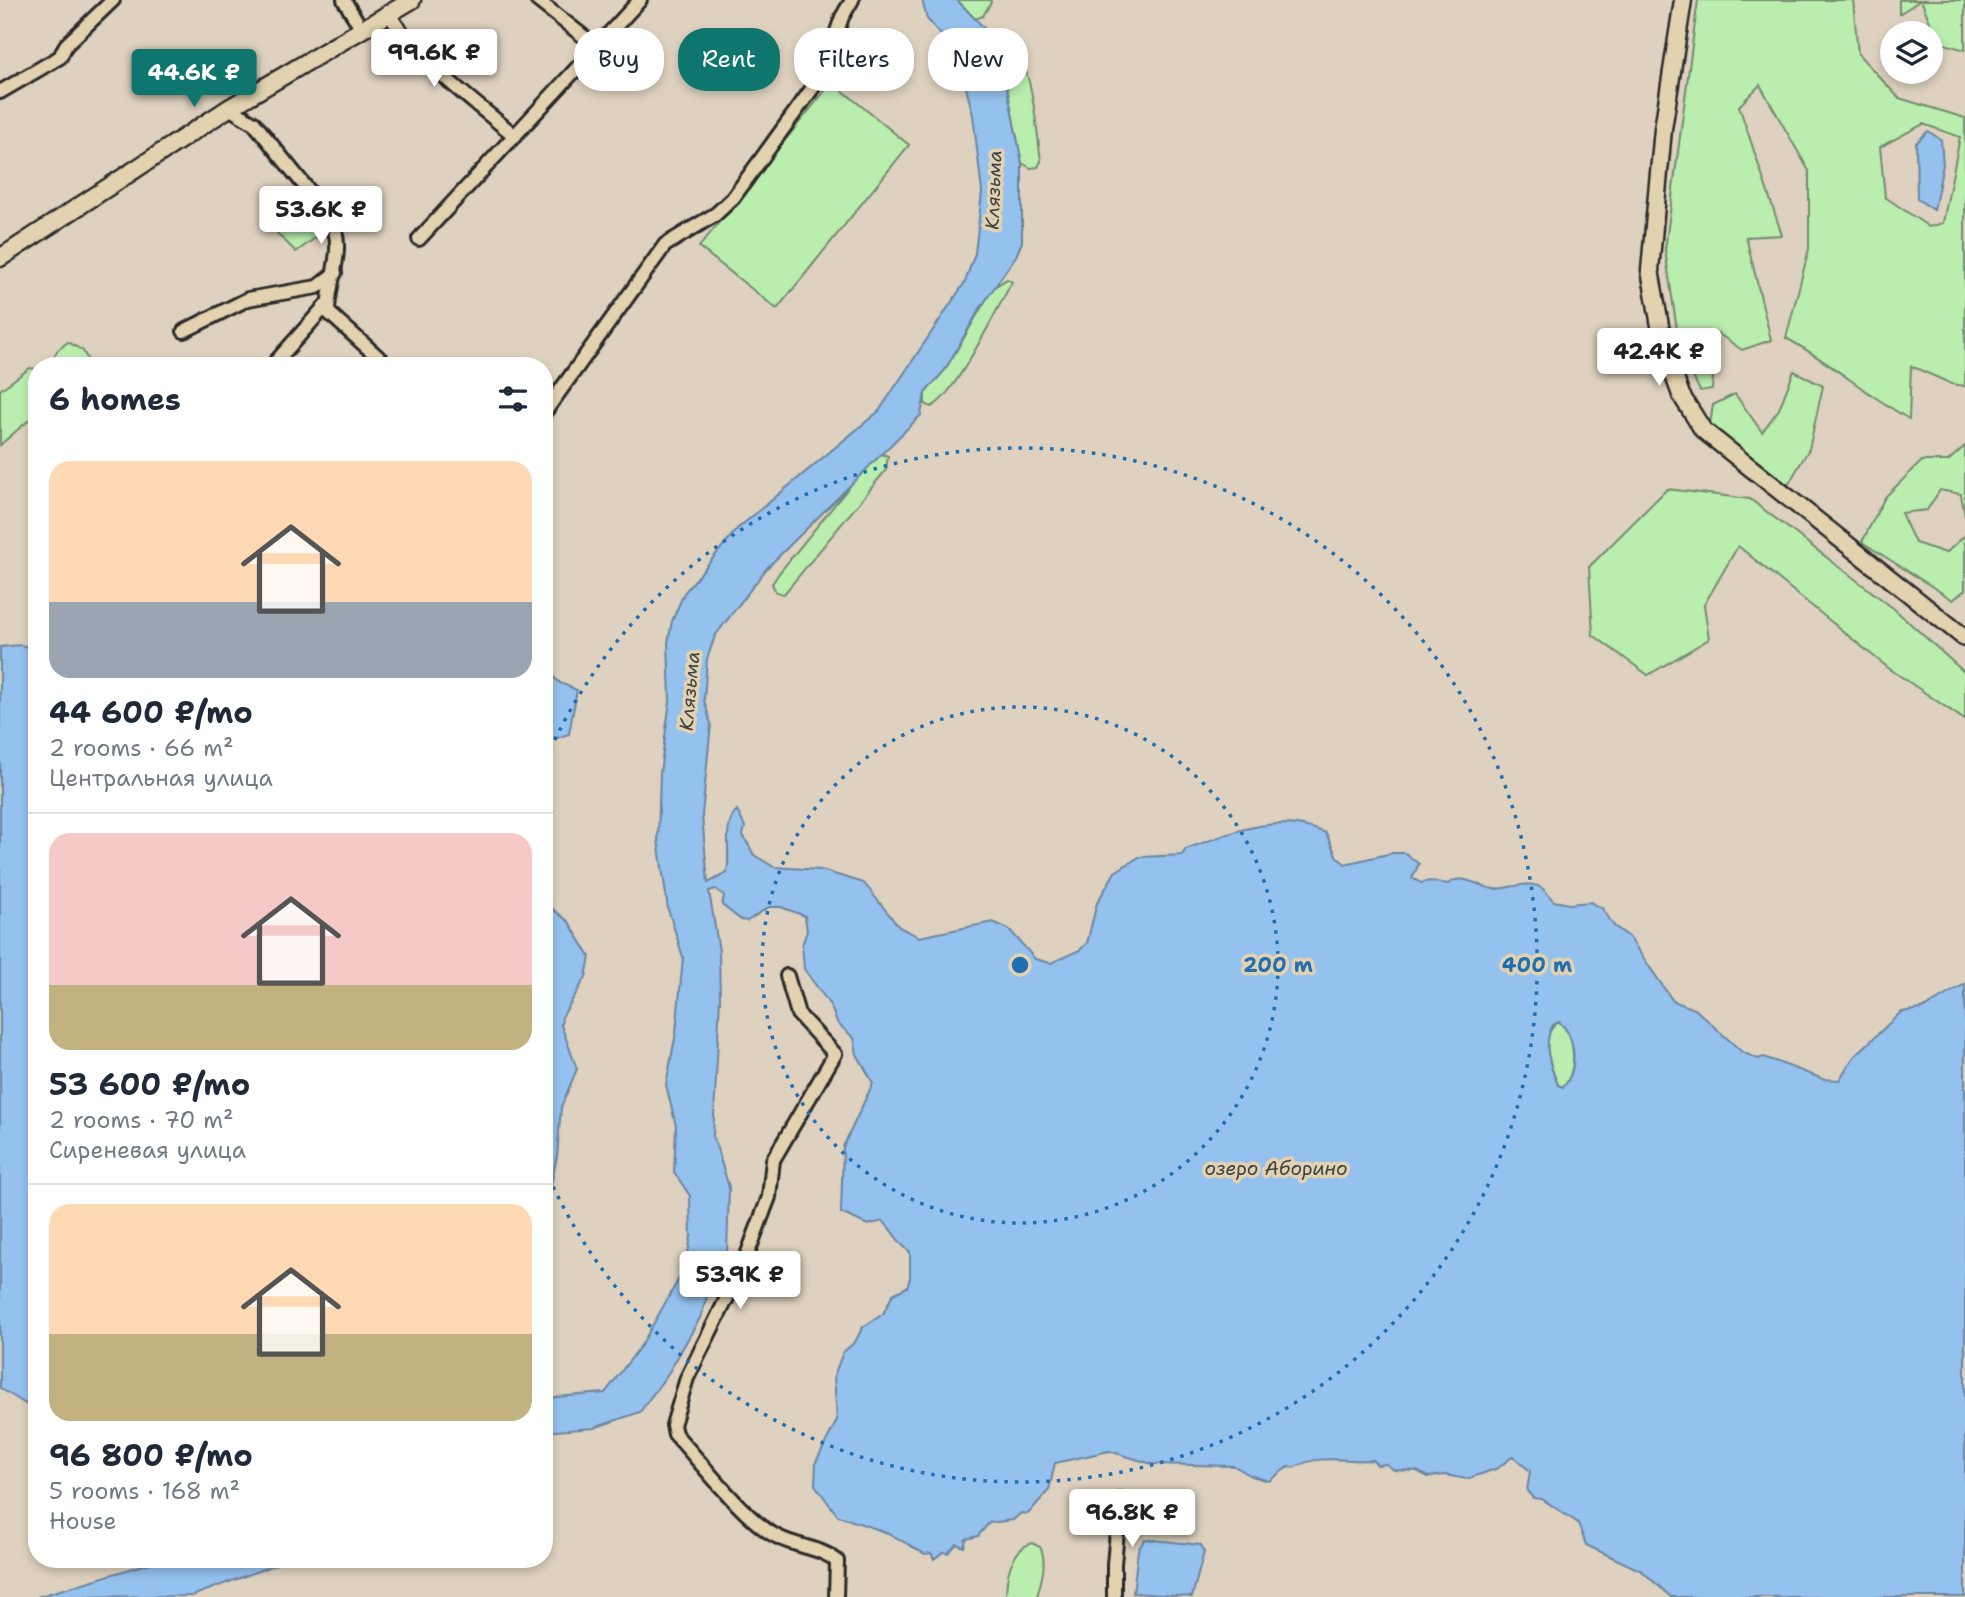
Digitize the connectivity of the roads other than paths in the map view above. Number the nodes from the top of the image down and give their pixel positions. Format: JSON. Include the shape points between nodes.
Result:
{"nodes":[{"id":1,"x":113,"y":0,"type":"edge"},
{"id":2,"x":344,"y":0,"type":"edge"},
{"id":3,"x":412,"y":0,"type":"edge"},
{"id":4,"x":537,"y":0,"type":"edge"},
{"id":5,"x":640,"y":0,"type":"edge"},
{"id":6,"x":852,"y":0,"type":"edge"},
{"id":7,"x":1683,"y":0,"type":"edge"},
{"id":8,"x":388,"y":13,"type":"junction"},
{"id":9,"x":361,"y":28,"type":"junction"},
{"id":10,"x":614,"y":28,"type":"edge"},
{"id":11,"x":574,"y":29,"type":"edge"},
{"id":12,"x":574,"y":72,"type":"edge"},
{"id":13,"x":0,"y":92,"type":"edge"},
{"id":14,"x":229,"y":108,"type":"junction"},
{"id":15,"x":515,"y":136,"type":"junction"},
{"id":16,"x":419,"y":239,"type":"dead end"},
{"id":17,"x":0,"y":258,"type":"edge"},
{"id":18,"x":335,"y":273,"type":"junction"},
{"id":19,"x":328,"y":303,"type":"junction"},
{"id":20,"x":184,"y":331,"type":"dead end"},
{"id":21,"x":280,"y":357,"type":"edge"},
{"id":22,"x":378,"y":357,"type":"edge"},
{"id":23,"x":553,"y":400,"type":"edge"},
{"id":24,"x":1965,"y":638,"type":"edge"},
{"id":25,"x":787,"y":976,"type":"dead end"},
{"id":26,"x":1120,"y":1500,"type":"dead end"},
{"id":27,"x":836,"y":1597,"type":"edge"},
{"id":28,"x":1114,"y":1597,"type":"edge"}],
"edges":[{"from":1,"to":13,"type":"street","via":[[60,57]]},
{"from":2,"to":9,"type":"street"},
{"from":3,"to":8,"type":"main road"},
{"from":4,"to":11,"type":"street"},
{"from":5,"to":10,"type":"street"},
{"from":6,"to":23,"type":"street","via":[[822,75],[733,198],[665,245]]},
{"from":7,"to":24,"type":"main road","via":[[1663,129],[1650,270],[1664,348],[1681,395],[1703,430]]},
{"from":8,"to":9,"type":"main road"},
{"from":8,"to":15,"type":"street","via":[[430,64]]},
{"from":9,"to":14,"type":"main road"},
{"from":12,"to":15,"type":"street"},
{"from":14,"to":17,"type":"main road"},
{"from":14,"to":18,"type":"street","via":[[254,123],[330,217],[337,238]]},
{"from":15,"to":16,"type":"street"},
{"from":18,"to":19,"type":"street"},
{"from":18,"to":20,"type":"street","via":[[317,287],[248,299]]},
{"from":19,"to":21,"type":"street"},
{"from":19,"to":22,"type":"street","via":[[328,312]]},
{"from":25,"to":27,"type":"street","via":[[798,1014],[835,1054],[773,1160],[769,1197],[743,1266],[687,1378],[673,1425],[675,1434],[753,1521],[777,1537],[837,1561]]},
{"from":26,"to":28,"type":"street"}]}
